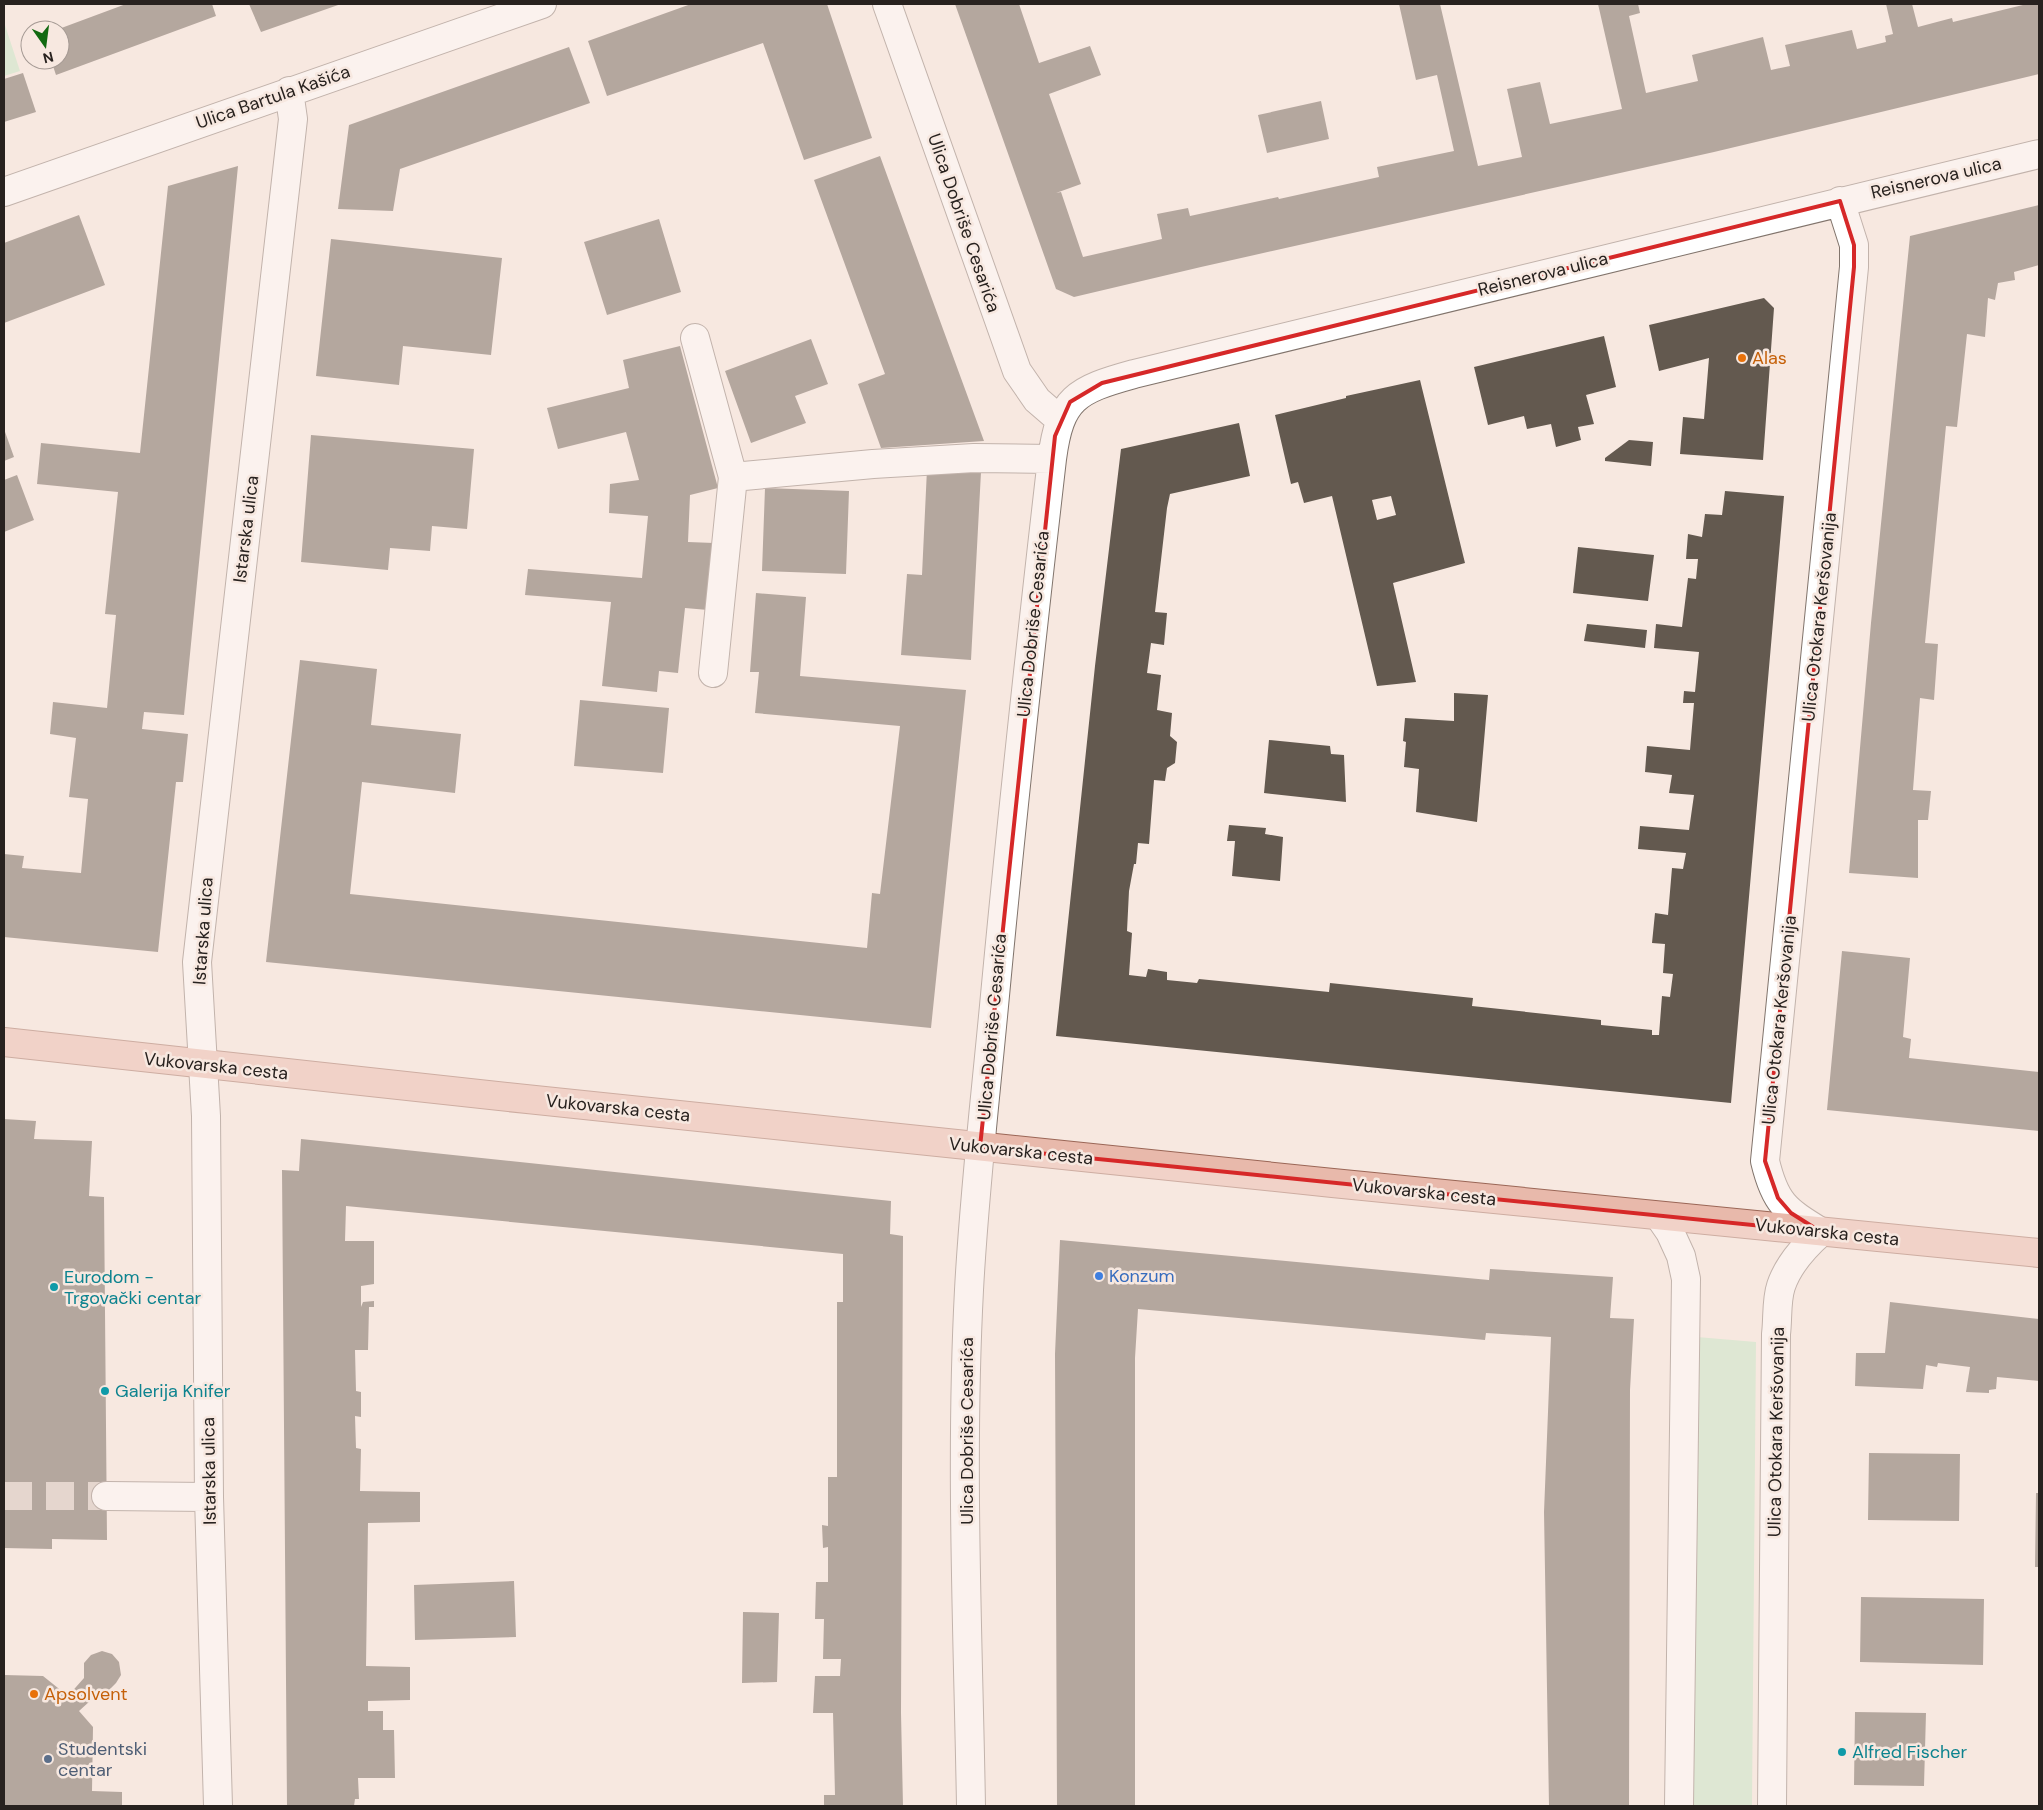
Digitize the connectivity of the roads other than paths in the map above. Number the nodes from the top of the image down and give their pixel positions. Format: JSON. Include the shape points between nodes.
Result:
{"nodes":[{"id":1,"x":542,"y":4,"type":"edge"},
{"id":2,"x":887,"y":4,"type":"edge"},
{"id":3,"x":289,"y":91,"type":"junction"},
{"id":4,"x":2039,"y":154,"type":"edge"},
{"id":5,"x":4,"y":192,"type":"edge"},
{"id":6,"x":1840,"y":201,"type":"junction"},
{"id":7,"x":694,"y":338,"type":"dead end"},
{"id":8,"x":1059,"y":419,"type":"junction"},
{"id":9,"x":1052,"y":459,"type":"junction"},
{"id":10,"x":733,"y":477,"type":"junction"},
{"id":11,"x":713,"y":673,"type":"dead end"},
{"id":12,"x":4,"y":1042,"type":"edge"},
{"id":13,"x":202,"y":1065,"type":"junction"},
{"id":14,"x":980,"y":1147,"type":"junction"},
{"id":15,"x":1659,"y":1216,"type":"junction"},
{"id":16,"x":1821,"y":1232,"type":"junction"},
{"id":17,"x":2039,"y":1253,"type":"edge"},
{"id":18,"x":106,"y":1496,"type":"tunnel mouth"},
{"id":19,"x":209,"y":1497,"type":"junction"},
{"id":20,"x":218,"y":1806,"type":"edge"},
{"id":21,"x":972,"y":1806,"type":"edge"},
{"id":22,"x":1679,"y":1806,"type":"edge"},
{"id":23,"x":1772,"y":1806,"type":"edge"}],
"edges":[{"from":1,"to":3,"type":"street","name":"Ulica Bartula Kašića"},
{"from":2,"to":8,"type":"street","name":"Ulica Dobriše Cesarića","via":[[1017,371],[1037,400]]},
{"from":3,"to":5,"type":"street","name":"Ulica Bartula Kašića"},
{"from":3,"to":13,"type":"street","name":"Istarska ulica","via":[[293,119],[197,962]]},
{"from":4,"to":6,"type":"street","name":"Reisnerova ulica"},
{"from":6,"to":8,"type":"street","name":"Reisnerova ulica","via":[[1102,383],[1070,402]]},
{"from":6,"to":16,"type":"street","name":"Ulica Otokara Keršovanija","via":[[1854,245],[1854,267],[1765,1161],[1778,1198],[1791,1213]]},
{"from":7,"to":10,"type":"street"},
{"from":8,"to":9,"type":"street","name":"Ulica Dobriše Cesarića"},
{"from":9,"to":10,"type":"street","via":[[974,458]]},
{"from":9,"to":14,"type":"street","name":"Ulica Dobriše Cesarića","via":[[1012,812]]},
{"from":10,"to":11,"type":"street"},
{"from":12,"to":13,"type":"main road","name":"Vukovarska cesta"},
{"from":13,"to":14,"type":"main road","name":"Vukovarska cesta"},
{"from":13,"to":19,"type":"street","name":"Istarska ulica","via":[[206,1116]]},
{"from":14,"to":15,"type":"main road","name":"Vukovarska cesta"},
{"from":14,"to":21,"type":"street","name":"Ulica Dobriše Cesarića","via":[[965,1392]]},
{"from":15,"to":16,"type":"main road","name":"Vukovarska cesta"},
{"from":15,"to":22,"type":"street","via":[[1681,1256],[1686,1279]]},
{"from":16,"to":17,"type":"main road","name":"Vukovarska cesta"},
{"from":16,"to":23,"type":"street","name":"Ulica Otokara Keršovanija","via":[[1793,1262],[1780,1288],[1776,1334]]},
{"from":18,"to":19,"type":"street"},
{"from":19,"to":20,"type":"street","name":"Istarska ulica"}]}
